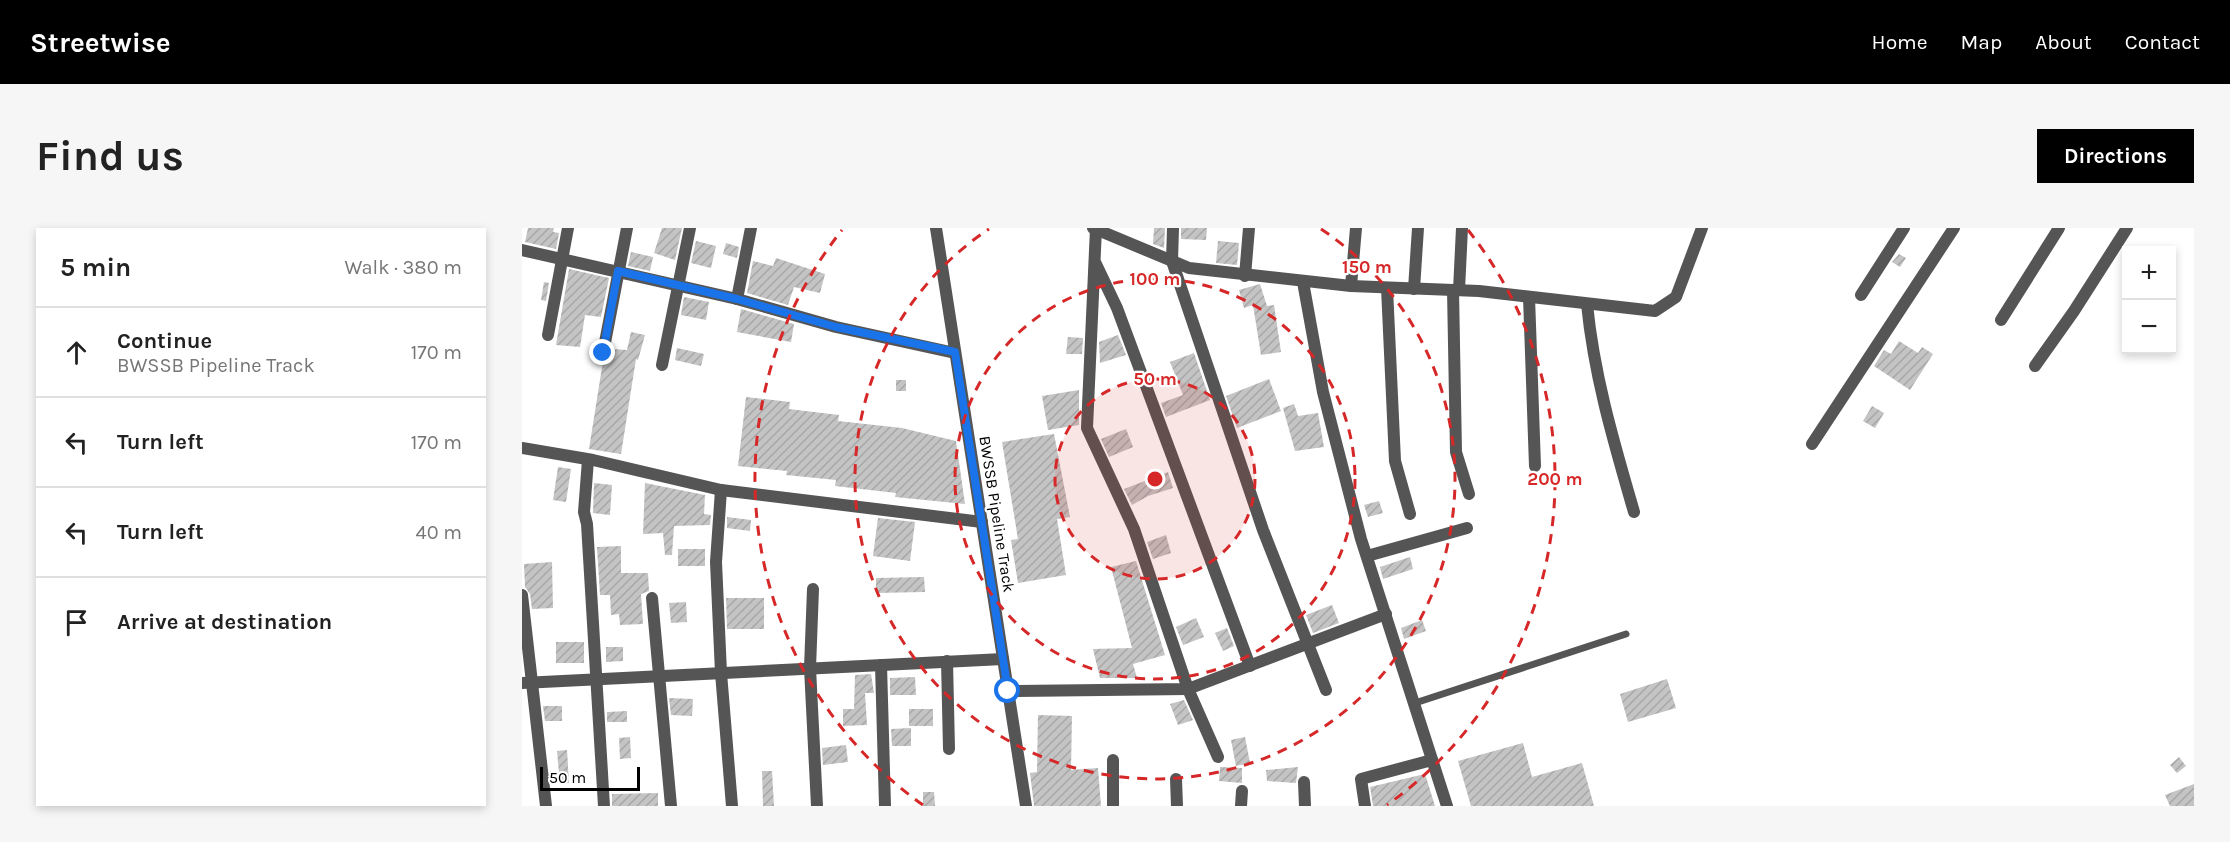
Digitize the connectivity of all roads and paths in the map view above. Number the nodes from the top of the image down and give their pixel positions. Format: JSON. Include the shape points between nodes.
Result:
{"nodes":[{"id":1,"x":568,"y":228,"type":"edge"},
{"id":2,"x":627,"y":228,"type":"edge"},
{"id":3,"x":690,"y":228,"type":"edge"},
{"id":4,"x":751,"y":228,"type":"edge"},
{"id":5,"x":936,"y":228,"type":"edge"},
{"id":6,"x":1095,"y":228,"type":"edge"},
{"id":7,"x":1173,"y":228,"type":"edge"},
{"id":8,"x":1248,"y":228,"type":"edge"},
{"id":9,"x":1356,"y":228,"type":"edge"},
{"id":10,"x":1418,"y":228,"type":"edge"},
{"id":11,"x":1462,"y":228,"type":"edge"},
{"id":12,"x":1702,"y":228,"type":"edge"},
{"id":13,"x":1904,"y":228,"type":"edge"},
{"id":14,"x":1954,"y":228,"type":"edge"},
{"id":15,"x":2059,"y":228,"type":"edge"},
{"id":16,"x":2127,"y":228,"type":"edge"},
{"id":17,"x":522,"y":250,"type":"edge"},
{"id":18,"x":562,"y":259,"type":"junction"},
{"id":19,"x":1172,"y":261,"type":"junction"},
{"id":20,"x":1095,"y":262,"type":"junction"},
{"id":21,"x":618,"y":271,"type":"junction"},
{"id":22,"x":1245,"y":276,"type":"junction"},
{"id":23,"x":1303,"y":282,"type":"junction"},
{"id":24,"x":678,"y":285,"type":"junction"},
{"id":25,"x":1351,"y":286,"type":"junction"},
{"id":26,"x":1387,"y":288,"type":"junction"},
{"id":27,"x":1414,"y":289,"type":"junction"},
{"id":28,"x":1456,"y":290,"type":"junction"},
{"id":29,"x":1861,"y":295,"type":"dead end"},
{"id":30,"x":1529,"y":297,"type":"junction"},
{"id":31,"x":737,"y":299,"type":"junction"},
{"id":32,"x":1587,"y":303,"type":"junction"},
{"id":33,"x":2001,"y":320,"type":"dead end"},
{"id":34,"x":548,"y":335,"type":"dead end"},
{"id":35,"x":955,"y":352,"type":"junction"},
{"id":36,"x":603,"y":353,"type":"dead end"},
{"id":37,"x":662,"y":365,"type":"dead end"},
{"id":38,"x":2035,"y":366,"type":"dead end"},
{"id":39,"x":1812,"y":444,"type":"dead end"},
{"id":40,"x":522,"y":448,"type":"edge"},
{"id":41,"x":588,"y":459,"type":"junction"},
{"id":42,"x":1535,"y":466,"type":"dead end"},
{"id":43,"x":721,"y":490,"type":"junction"},
{"id":44,"x":1469,"y":494,"type":"dead end"},
{"id":45,"x":1634,"y":512,"type":"dead end"},
{"id":46,"x":1410,"y":514,"type":"dead end"},
{"id":47,"x":981,"y":522,"type":"junction"},
{"id":48,"x":1467,"y":528,"type":"dead end"},
{"id":49,"x":1367,"y":556,"type":"junction"},
{"id":50,"x":813,"y":589,"type":"dead end"},
{"id":51,"x":522,"y":595,"type":"edge"},
{"id":52,"x":652,"y":598,"type":"dead end"},
{"id":53,"x":1386,"y":614,"type":"junction"},
{"id":54,"x":1626,"y":634,"type":"dead end"},
{"id":55,"x":1307,"y":643,"type":"junction"},
{"id":56,"x":1003,"y":659,"type":"junction"},
{"id":57,"x":947,"y":662,"type":"junction"},
{"id":58,"x":881,"y":665,"type":"junction"},
{"id":59,"x":1250,"y":666,"type":"junction"},
{"id":60,"x":810,"y":668,"type":"junction"},
{"id":61,"x":721,"y":673,"type":"junction"},
{"id":62,"x":658,"y":676,"type":"junction"},
{"id":63,"x":595,"y":679,"type":"junction"},
{"id":64,"x":527,"y":682,"type":"edge"},
{"id":65,"x":1188,"y":689,"type":"junction"},
{"id":66,"x":1326,"y":690,"type":"dead end"},
{"id":67,"x":1008,"y":691,"type":"junction"},
{"id":68,"x":1415,"y":703,"type":"junction"},
{"id":69,"x":949,"y":749,"type":"dead end"},
{"id":70,"x":1218,"y":757,"type":"dead end"},
{"id":71,"x":1113,"y":760,"type":"dead end"},
{"id":72,"x":1432,"y":760,"type":"junction"},
{"id":73,"x":1176,"y":779,"type":"dead end"},
{"id":74,"x":1304,"y":782,"type":"dead end"},
{"id":75,"x":1242,"y":791,"type":"dead end"},
{"id":76,"x":546,"y":806,"type":"edge"},
{"id":77,"x":604,"y":806,"type":"edge"},
{"id":78,"x":671,"y":806,"type":"edge"},
{"id":79,"x":732,"y":806,"type":"edge"},
{"id":80,"x":817,"y":806,"type":"edge"},
{"id":81,"x":885,"y":806,"type":"edge"},
{"id":82,"x":1026,"y":806,"type":"edge"},
{"id":83,"x":1113,"y":806,"type":"edge"},
{"id":84,"x":1177,"y":806,"type":"edge"},
{"id":85,"x":1241,"y":806,"type":"edge"},
{"id":86,"x":1305,"y":806,"type":"edge"},
{"id":87,"x":1365,"y":806,"type":"edge"},
{"id":88,"x":1447,"y":806,"type":"edge"}],
"edges":[{"from":1,"to":18,"type":"street"},
{"from":2,"to":21,"type":"street"},
{"from":3,"to":24,"type":"street"},
{"from":4,"to":31,"type":"street"},
{"from":5,"to":35,"type":"street","name":"BWSSB Pipeline Track"},
{"from":6,"to":19,"type":"street"},
{"from":6,"to":20,"type":"street"},
{"from":7,"to":19,"type":"street"},
{"from":8,"to":22,"type":"street"},
{"from":9,"to":25,"type":"street"},
{"from":10,"to":27,"type":"street"},
{"from":11,"to":28,"type":"street"},
{"from":12,"to":32,"type":"street","via":[[1676,297],[1655,311]]},
{"from":13,"to":29,"type":"street"},
{"from":14,"to":39,"type":"street"},
{"from":15,"to":33,"type":"street"},
{"from":16,"to":38,"type":"street"},
{"from":17,"to":18,"type":"street"},
{"from":18,"to":21,"type":"street"},
{"from":18,"to":34,"type":"street"},
{"from":19,"to":22,"type":"street","via":[[1189,268]]},
{"from":19,"to":55,"type":"street","via":[[1263,530]]},
{"from":20,"to":59,"type":"street","via":[[1117,308]]},
{"from":20,"to":65,"type":"street","via":[[1088,428],[1134,529]]},
{"from":21,"to":24,"type":"street"},
{"from":21,"to":36,"type":"street"},
{"from":22,"to":23,"type":"street"},
{"from":23,"to":25,"type":"street"},
{"from":23,"to":49,"type":"street","via":[[1323,392]]},
{"from":24,"to":31,"type":"street"},
{"from":24,"to":37,"type":"street"},
{"from":25,"to":26,"type":"street"},
{"from":26,"to":27,"type":"street"},
{"from":26,"to":46,"type":"street","via":[[1395,462]]},
{"from":27,"to":28,"type":"street"},
{"from":28,"to":30,"type":"street"},
{"from":28,"to":44,"type":"street","via":[[1456,452]]},
{"from":30,"to":32,"type":"street"},
{"from":30,"to":42,"type":"street"},
{"from":31,"to":35,"type":"street","via":[[836,327]]},
{"from":32,"to":45,"type":"street","via":[[1603,405]]},
{"from":35,"to":47,"type":"street","name":"BWSSB Pipeline Track"},
{"from":40,"to":41,"type":"street"},
{"from":41,"to":43,"type":"street"},
{"from":41,"to":63,"type":"street","via":[[584,512]]},
{"from":43,"to":47,"type":"street"},
{"from":43,"to":61,"type":"street","via":[[716,562]]},
{"from":47,"to":56,"type":"street","name":"BWSSB Pipeline Track"},
{"from":48,"to":49,"type":"street"},
{"from":49,"to":53,"type":"street"},
{"from":50,"to":60,"type":"street"},
{"from":51,"to":64,"type":"street"},
{"from":52,"to":62,"type":"street"},
{"from":53,"to":55,"type":"street"},
{"from":53,"to":68,"type":"street"},
{"from":54,"to":68,"type":"lane"},
{"from":55,"to":59,"type":"street"},
{"from":55,"to":66,"type":"street"},
{"from":56,"to":57,"type":"street"},
{"from":56,"to":67,"type":"street","name":"BWSSB Pipeline Track"},
{"from":57,"to":58,"type":"street"},
{"from":57,"to":69,"type":"street"},
{"from":58,"to":60,"type":"street"},
{"from":58,"to":81,"type":"street"},
{"from":59,"to":65,"type":"street"},
{"from":60,"to":61,"type":"street"},
{"from":60,"to":80,"type":"street"},
{"from":61,"to":62,"type":"street"},
{"from":61,"to":79,"type":"street"},
{"from":62,"to":63,"type":"street"},
{"from":62,"to":78,"type":"street"},
{"from":63,"to":64,"type":"street"},
{"from":63,"to":77,"type":"street"},
{"from":64,"to":76,"type":"street"},
{"from":65,"to":67,"type":"street"},
{"from":65,"to":70,"type":"street"},
{"from":67,"to":82,"type":"street","name":"BWSSB Pipeline Track"},
{"from":68,"to":72,"type":"street"},
{"from":71,"to":83,"type":"street"},
{"from":72,"to":87,"type":"street","via":[[1361,779]]},
{"from":72,"to":88,"type":"street"},
{"from":73,"to":84,"type":"street"},
{"from":74,"to":86,"type":"street"},
{"from":75,"to":85,"type":"street"}]}
